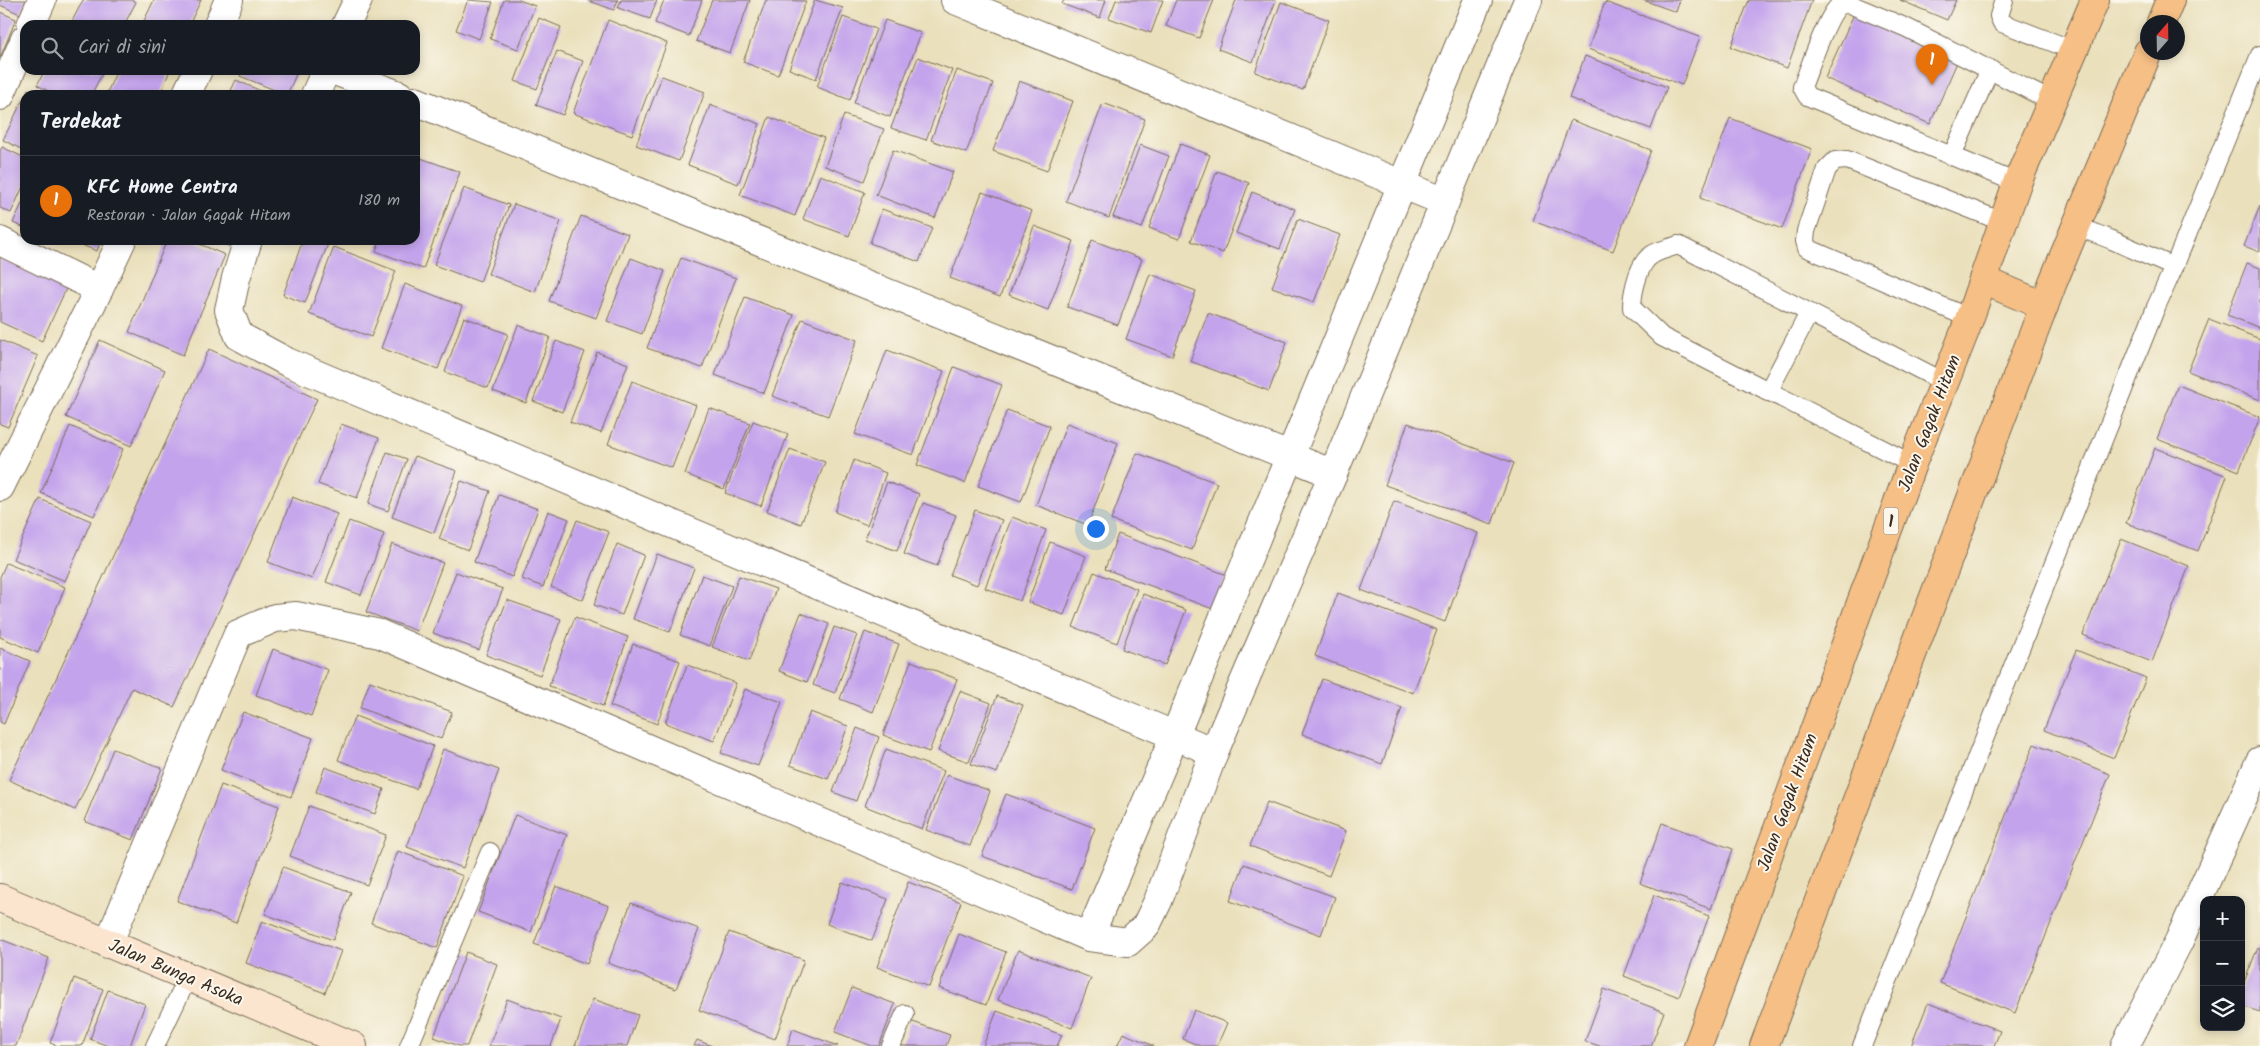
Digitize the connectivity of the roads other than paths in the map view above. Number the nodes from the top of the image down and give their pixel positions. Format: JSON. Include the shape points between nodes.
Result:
{"nodes":[{"id":1,"x":42,"y":0,"type":"edge"},
{"id":2,"x":229,"y":0,"type":"edge"},
{"id":3,"x":358,"y":0,"type":"edge"},
{"id":4,"x":955,"y":0,"type":"edge"},
{"id":5,"x":1478,"y":0,"type":"edge"},
{"id":6,"x":1528,"y":0,"type":"edge"},
{"id":7,"x":2004,"y":0,"type":"edge"},
{"id":8,"x":2095,"y":0,"type":"edge"},
{"id":9,"x":2170,"y":0,"type":"edge"},
{"id":10,"x":2164,"y":15,"type":"edge"},
{"id":11,"x":33,"y":20,"type":"edge"},
{"id":12,"x":220,"y":20,"type":"edge"},
{"id":13,"x":348,"y":20,"type":"edge"},
{"id":14,"x":20,"y":50,"type":"edge"},
{"id":15,"x":2073,"y":50,"type":"junction"},
{"id":16,"x":2260,"y":55,"type":"edge"},
{"id":17,"x":2145,"y":60,"type":"edge"},
{"id":18,"x":1990,"y":69,"type":"junction"},
{"id":19,"x":196,"y":75,"type":"edge"},
{"id":20,"x":324,"y":75,"type":"edge"},
{"id":21,"x":345,"y":75,"type":"edge"},
{"id":22,"x":188,"y":90,"type":"edge"},
{"id":23,"x":316,"y":90,"type":"edge"},
{"id":24,"x":386,"y":90,"type":"edge"},
{"id":25,"x":0,"y":96,"type":"edge"},
{"id":26,"x":2051,"y":101,"type":"junction"},
{"id":27,"x":420,"y":103,"type":"edge"},
{"id":28,"x":1952,"y":156,"type":"junction"},
{"id":29,"x":2017,"y":182,"type":"junction"},
{"id":30,"x":1401,"y":185,"type":"junction"},
{"id":31,"x":1445,"y":202,"type":"junction"},
{"id":32,"x":2003,"y":222,"type":"junction"},
{"id":33,"x":2076,"y":226,"type":"junction"},
{"id":34,"x":0,"y":241,"type":"edge"},
{"id":35,"x":120,"y":245,"type":"edge"},
{"id":36,"x":246,"y":245,"type":"edge"},
{"id":37,"x":2174,"y":267,"type":"junction"},
{"id":38,"x":1982,"y":280,"type":"junction"},
{"id":39,"x":100,"y":289,"type":"junction"},
{"id":40,"x":2044,"y":306,"type":"junction"},
{"id":41,"x":1809,"y":313,"type":"junction"},
{"id":42,"x":1969,"y":318,"type":"junction"},
{"id":43,"x":1944,"y":382,"type":"junction"},
{"id":44,"x":1768,"y":392,"type":"junction"},
{"id":45,"x":1290,"y":456,"type":"junction"},
{"id":46,"x":1912,"y":464,"type":"junction"},
{"id":47,"x":1333,"y":474,"type":"junction"},
{"id":48,"x":0,"y":488,"type":"edge"},
{"id":49,"x":1175,"y":735,"type":"junction"},
{"id":50,"x":1214,"y":752,"type":"junction"},
{"id":51,"x":2260,"y":761,"type":"edge"},
{"id":52,"x":490,"y":852,"type":"dead end"},
{"id":53,"x":0,"y":898,"type":"edge"},
{"id":54,"x":1089,"y":937,"type":"junction"},
{"id":55,"x":108,"y":944,"type":"junction"},
{"id":56,"x":188,"y":977,"type":"junction"},
{"id":57,"x":906,"y":1014,"type":"dead end"},
{"id":58,"x":155,"y":1046,"type":"edge"},
{"id":59,"x":353,"y":1046,"type":"edge"},
{"id":60,"x":409,"y":1046,"type":"edge"},
{"id":61,"x":891,"y":1046,"type":"edge"},
{"id":62,"x":1698,"y":1046,"type":"edge"},
{"id":63,"x":1764,"y":1046,"type":"edge"},
{"id":64,"x":1862,"y":1046,"type":"edge"},
{"id":65,"x":2125,"y":1046,"type":"edge"}],
"edges":[{"from":1,"to":11,"type":"street"},
{"from":2,"to":12,"type":"street"},
{"from":3,"to":13,"type":"street"},
{"from":4,"to":30,"type":"street"},
{"from":5,"to":30,"type":"street"},
{"from":6,"to":31,"type":"street"},
{"from":7,"to":15,"type":"lane","via":[[1998,16],[2002,23]]},
{"from":8,"to":15,"type":"highway","name":"Jalan Gagak Hitam","number":"1"},
{"from":9,"to":10,"type":"highway"},
{"from":14,"to":25,"type":"street"},
{"from":15,"to":26,"type":"highway","name":"Jalan Gagak Hitam","number":"1"},
{"from":16,"to":37,"type":"lane"},
{"from":17,"to":33,"type":"highway"},
{"from":18,"to":26,"type":"lane"},
{"from":18,"to":28,"type":"lane"},
{"from":18,"to":28,"type":"lane","via":[[1847,3],[1835,11],[1823,35],[1802,87],[1804,94]]},
{"from":19,"to":22,"type":"street"},
{"from":20,"to":23,"type":"street"},
{"from":21,"to":24,"type":"street"},
{"from":26,"to":29,"type":"highway","name":"Jalan Gagak Hitam","number":"1"},
{"from":27,"to":45,"type":"street"},
{"from":28,"to":29,"type":"lane"},
{"from":29,"to":32,"type":"highway","name":"Jalan Gagak Hitam","number":"1"},
{"from":30,"to":31,"type":"street"},
{"from":30,"to":45,"type":"street"},
{"from":31,"to":47,"type":"street"},
{"from":32,"to":38,"type":"highway","name":"Jalan Gagak Hitam","number":"1"},
{"from":32,"to":42,"type":"lane","via":[[1847,160],[1835,161],[1827,169],[1806,231],[1807,248]]},
{"from":33,"to":37,"type":"lane"},
{"from":33,"to":40,"type":"highway"},
{"from":34,"to":39,"type":"street"},
{"from":35,"to":39,"type":"street"},
{"from":36,"to":49,"type":"street","via":[[229,310],[240,336],[287,362]]},
{"from":37,"to":64,"type":"lane"},
{"from":38,"to":40,"type":"highway"},
{"from":38,"to":42,"type":"highway","name":"Jalan Gagak Hitam","number":"1"},
{"from":39,"to":48,"type":"street"},
{"from":40,"to":63,"type":"highway"},
{"from":41,"to":43,"type":"lane"},
{"from":41,"to":44,"type":"lane"},
{"from":41,"to":44,"type":"lane","via":[[1678,245],[1657,252],[1646,260],[1632,293],[1632,308],[1662,338]]},
{"from":42,"to":43,"type":"highway","name":"Jalan Gagak Hitam","number":"1"},
{"from":43,"to":46,"type":"highway","name":"Jalan Gagak Hitam","number":"1"},
{"from":44,"to":46,"type":"lane"},
{"from":45,"to":47,"type":"street"},
{"from":45,"to":49,"type":"street"},
{"from":46,"to":62,"type":"highway","name":"Jalan Gagak Hitam","number":"1"},
{"from":47,"to":50,"type":"street"},
{"from":49,"to":50,"type":"street"},
{"from":49,"to":54,"type":"street"},
{"from":50,"to":54,"type":"street","via":[[1146,926],[1128,942]]},
{"from":51,"to":65,"type":"street","via":[[2179,941]]},
{"from":52,"to":60,"type":"lane"},
{"from":53,"to":55,"type":"street","name":"Jalan Bunga Asoka"},
{"from":54,"to":55,"type":"street","via":[[380,634],[296,616],[275,618],[238,634]]},
{"from":55,"to":56,"type":"street","name":"Jalan Bunga Asoka"},
{"from":56,"to":58,"type":"lane"},
{"from":56,"to":59,"type":"street","name":"Jalan Bunga Asoka"},
{"from":57,"to":61,"type":"lane"}]}
